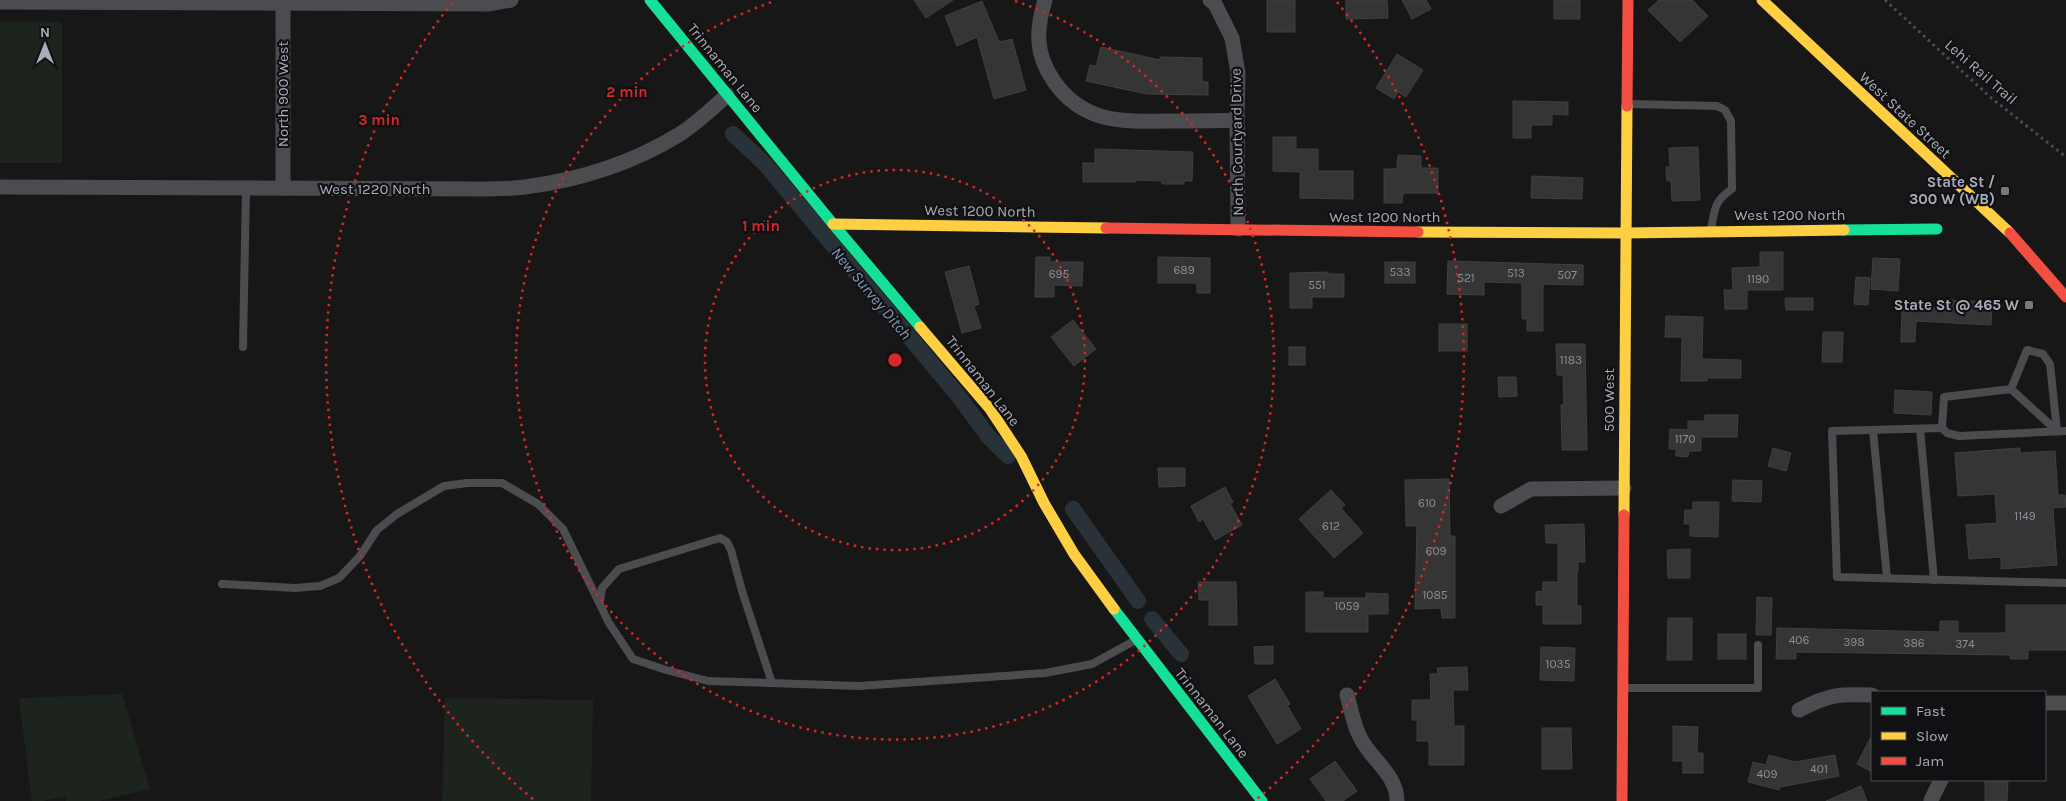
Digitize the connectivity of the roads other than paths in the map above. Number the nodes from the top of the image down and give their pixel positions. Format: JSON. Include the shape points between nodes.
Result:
{"nodes":[{"id":1,"x":511,"y":0,"type":"edge"},
{"id":2,"x":650,"y":0,"type":"edge"},
{"id":3,"x":1045,"y":0,"type":"edge"},
{"id":4,"x":1628,"y":0,"type":"edge"},
{"id":5,"x":1762,"y":0,"type":"edge"},
{"id":6,"x":283,"y":1,"type":"edge"},
{"id":7,"x":0,"y":2,"type":"edge"},
{"id":8,"x":1216,"y":2,"type":"edge"},
{"id":9,"x":727,"y":95,"type":"junction"},
{"id":10,"x":1627,"y":104,"type":"junction"},
{"id":11,"x":1237,"y":120,"type":"junction"},
{"id":12,"x":0,"y":187,"type":"edge"},
{"id":13,"x":246,"y":188,"type":"junction"},
{"id":14,"x":283,"y":188,"type":"junction"},
{"id":15,"x":833,"y":224,"type":"junction"},
{"id":16,"x":1938,"y":229,"type":"dead end"},
{"id":17,"x":1238,"y":230,"type":"junction"},
{"id":18,"x":1711,"y":231,"type":"junction"},
{"id":19,"x":1626,"y":233,"type":"junction"},
{"id":20,"x":2066,"y":297,"type":"edge"},
{"id":21,"x":243,"y":346,"type":"dead end"},
{"id":22,"x":2011,"y":389,"type":"junction"},
{"id":23,"x":1942,"y":428,"type":"junction"},
{"id":24,"x":1920,"y":429,"type":"junction"},
{"id":25,"x":1873,"y":430,"type":"junction"},
{"id":26,"x":2057,"y":431,"type":"junction"},
{"id":27,"x":2066,"y":431,"type":"edge"},
{"id":28,"x":1624,"y":488,"type":"junction"},
{"id":29,"x":1501,"y":506,"type":"dead end"},
{"id":30,"x":1887,"y":578,"type":"junction"},
{"id":31,"x":1934,"y":580,"type":"junction"},
{"id":32,"x":2066,"y":583,"type":"edge"},
{"id":33,"x":222,"y":584,"type":"dead end"},
{"id":34,"x":600,"y":604,"type":"junction"},
{"id":35,"x":1136,"y":640,"type":"junction"},
{"id":36,"x":1758,"y":645,"type":"dead end"},
{"id":37,"x":772,"y":683,"type":"junction"},
{"id":38,"x":1623,"y":688,"type":"junction"},
{"id":39,"x":1347,"y":695,"type":"dead end"},
{"id":40,"x":1871,"y":695,"type":"edge"},
{"id":41,"x":2046,"y":703,"type":"edge"},
{"id":42,"x":2066,"y":703,"type":"edge"},
{"id":43,"x":1800,"y":710,"type":"dead end"},
{"id":44,"x":1940,"y":781,"type":"edge"},
{"id":45,"x":1931,"y":800,"type":"edge"},
{"id":46,"x":1262,"y":801,"type":"edge"},
{"id":47,"x":1397,"y":801,"type":"edge"},
{"id":48,"x":1622,"y":801,"type":"edge"}],
"edges":[{"from":1,"to":6,"type":"street","via":[[488,4]]},
{"from":2,"to":9,"type":"street","name":"Trinnaman Lane"},
{"from":3,"to":11,"type":"street","via":[[1038,42],[1044,66],[1059,89],[1079,107],[1094,115],[1132,122]]},
{"from":4,"to":10,"type":"street","name":"500 West"},
{"from":5,"to":20,"type":"street","name":"West State Street","via":[[2010,233]]},
{"from":6,"to":7,"type":"street"},
{"from":6,"to":14,"type":"street","name":"North 900 West"},
{"from":8,"to":11,"type":"street","name":"North Courtyard Drive","via":[[1232,38],[1238,73]]},
{"from":9,"to":14,"type":"street","name":"West 1220 North","via":[[681,133],[650,151],[578,177],[524,187],[479,190]]},
{"from":9,"to":15,"type":"street","name":"Trinnaman Lane"},
{"from":10,"to":18,"type":"lane","via":[[1717,106],[1725,110],[1731,121],[1732,189],[1720,197],[1715,206]]},
{"from":10,"to":19,"type":"street","name":"500 West"},
{"from":11,"to":17,"type":"street","name":"North Courtyard Drive"},
{"from":12,"to":13,"type":"street","name":"West 1220 North"},
{"from":13,"to":14,"type":"street","name":"West 1220 North"},
{"from":13,"to":21,"type":"lane"},
{"from":15,"to":17,"type":"street","name":"West 1200 North"},
{"from":15,"to":35,"type":"street","name":"Trinnaman Lane","via":[[990,409],[1021,456],[1074,554]]},
{"from":16,"to":18,"type":"street","name":"West 1200 North"},
{"from":17,"to":19,"type":"street","name":"West 1200 North"},
{"from":18,"to":19,"type":"street","name":"West 1200 North"},
{"from":19,"to":28,"type":"street","name":"500 West"},
{"from":22,"to":23,"type":"lane","via":[[1944,396]]},
{"from":22,"to":26,"type":"lane"},
{"from":22,"to":26,"type":"lane","via":[[2027,350],[2043,354],[2050,364]]},
{"from":23,"to":24,"type":"lane"},
{"from":23,"to":26,"type":"lane","via":[[1959,436]]},
{"from":24,"to":25,"type":"lane"},
{"from":24,"to":31,"type":"lane"},
{"from":25,"to":30,"type":"lane"},
{"from":25,"to":30,"type":"lane","via":[[1832,431],[1836,576]]},
{"from":26,"to":27,"type":"lane"},
{"from":28,"to":29,"type":"street","via":[[1530,489]]},
{"from":28,"to":38,"type":"street","name":"500 West"},
{"from":30,"to":31,"type":"lane"},
{"from":31,"to":32,"type":"lane"},
{"from":33,"to":34,"type":"lane","via":[[295,588],[320,586],[340,578],[377,530],[444,486],[502,483],[538,504],[563,529]]},
{"from":34,"to":37,"type":"lane","via":[[633,659],[708,681]]},
{"from":34,"to":37,"type":"lane","via":[[602,588],[619,569],[720,538],[731,550]]},
{"from":35,"to":37,"type":"lane","via":[[1092,664],[1045,673],[860,686]]},
{"from":35,"to":46,"type":"street","name":"Trinnaman Lane"},
{"from":36,"to":38,"type":"lane","via":[[1758,688]]},
{"from":38,"to":48,"type":"street","name":"500 West"},
{"from":39,"to":47,"type":"street","via":[[1360,737],[1388,774],[1397,793]]},
{"from":40,"to":43,"type":"street","via":[[1840,694]]},
{"from":41,"to":42,"type":"street"},
{"from":44,"to":45,"type":"street"}]}
